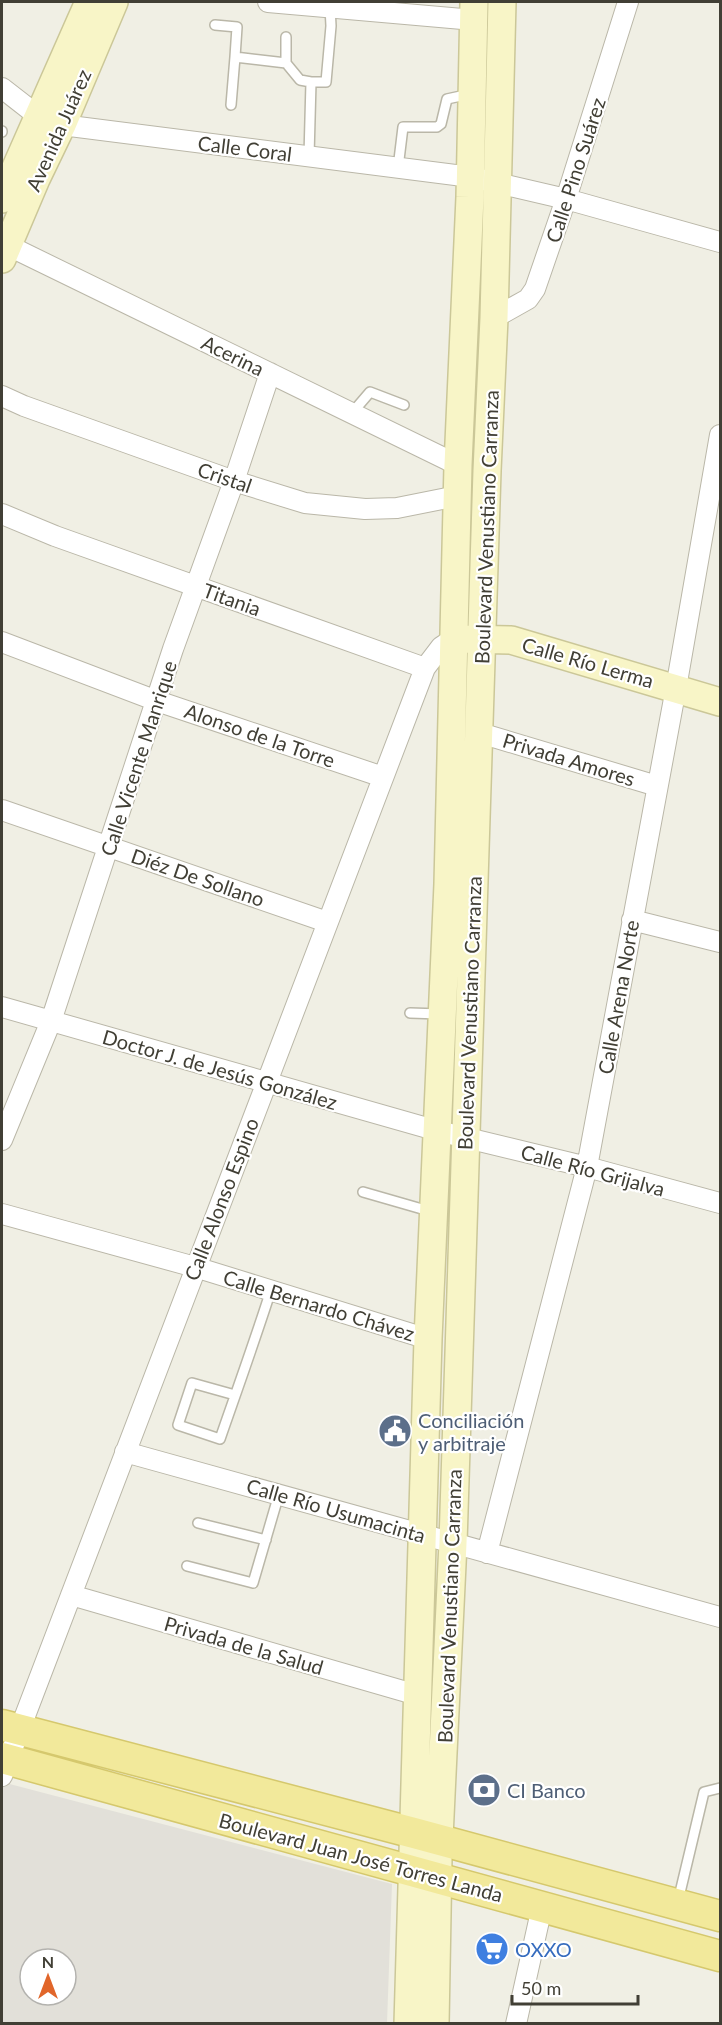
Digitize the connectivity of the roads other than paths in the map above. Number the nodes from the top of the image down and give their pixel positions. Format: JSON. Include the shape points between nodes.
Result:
{"nodes":[{"id":1,"x":90,"y":2,"type":"edge"},
{"id":2,"x":114,"y":2,"type":"edge"},
{"id":3,"x":268,"y":2,"type":"edge"},
{"id":4,"x":502,"y":2,"type":"edge"},
{"id":5,"x":628,"y":2,"type":"edge"},
{"id":6,"x":330,"y":7,"type":"junction"},
{"id":7,"x":474,"y":10,"type":"edge"},
{"id":8,"x":215,"y":25,"type":"dead end"},
{"id":9,"x":286,"y":37,"type":"dead end"},
{"id":10,"x":235,"y":57,"type":"junction"},
{"id":11,"x":286,"y":63,"type":"junction"},
{"id":12,"x":311,"y":82,"type":"junction"},
{"id":13,"x":2,"y":88,"type":"edge"},
{"id":14,"x":472,"y":93,"type":"junction"},
{"id":15,"x":231,"y":105,"type":"dead end"},
{"id":16,"x":50,"y":120,"type":"junction"},
{"id":17,"x":309,"y":156,"type":"junction"},
{"id":18,"x":398,"y":168,"type":"junction"},
{"id":19,"x":471,"y":177,"type":"junction"},
{"id":20,"x":498,"y":183,"type":"junction"},
{"id":21,"x":2,"y":199,"type":"edge"},
{"id":22,"x":566,"y":199,"type":"junction"},
{"id":23,"x":720,"y":242,"type":"edge"},
{"id":24,"x":4,"y":252,"type":"edge"},
{"id":25,"x":494,"y":318,"type":"junction"},
{"id":26,"x":270,"y":373,"type":"junction"},
{"id":27,"x":2,"y":396,"type":"edge"},
{"id":28,"x":404,"y":405,"type":"dead end"},
{"id":29,"x":352,"y":413,"type":"junction"},
{"id":30,"x":720,"y":435,"type":"edge"},
{"id":31,"x":458,"y":465,"type":"junction"},
{"id":32,"x":234,"y":481,"type":"junction"},
{"id":33,"x":457,"y":496,"type":"junction"},
{"id":34,"x":2,"y":514,"type":"edge"},
{"id":35,"x":197,"y":586,"type":"junction"},
{"id":36,"x":482,"y":638,"type":"junction"},
{"id":37,"x":453,"y":639,"type":"junction"},
{"id":38,"x":2,"y":642,"type":"edge"},
{"id":39,"x":425,"y":668,"type":"junction"},
{"id":40,"x":676,"y":688,"type":"junction"},
{"id":41,"x":157,"y":701,"type":"junction"},
{"id":42,"x":720,"y":702,"type":"edge"},
{"id":43,"x":480,"y":733,"type":"junction"},
{"id":44,"x":383,"y":777,"type":"junction"},
{"id":45,"x":657,"y":786,"type":"junction"},
{"id":46,"x":2,"y":810,"type":"edge"},
{"id":47,"x":110,"y":846,"type":"junction"},
{"id":48,"x":632,"y":920,"type":"junction"},
{"id":49,"x":327,"y":922,"type":"junction"},
{"id":50,"x":720,"y":942,"type":"edge"},
{"id":51,"x":2,"y":1006,"type":"edge"},
{"id":52,"x":410,"y":1013,"type":"dead end"},
{"id":53,"x":442,"y":1015,"type":"junction"},
{"id":54,"x":51,"y":1021,"type":"junction"},
{"id":55,"x":266,"y":1083,"type":"junction"},
{"id":56,"x":438,"y":1131,"type":"junction"},
{"id":57,"x":465,"y":1137,"type":"junction"},
{"id":58,"x":2,"y":1140,"type":"edge"},
{"id":59,"x":587,"y":1167,"type":"junction"},
{"id":60,"x":363,"y":1192,"type":"dead end"},
{"id":61,"x":720,"y":1203,"type":"edge"},
{"id":62,"x":434,"y":1213,"type":"junction"},
{"id":63,"x":2,"y":1214,"type":"edge"},
{"id":64,"x":195,"y":1267,"type":"junction"},
{"id":65,"x":271,"y":1290,"type":"junction"},
{"id":66,"x":429,"y":1339,"type":"junction"},
{"id":67,"x":235,"y":1395,"type":"junction"},
{"id":68,"x":125,"y":1452,"type":"junction"},
{"id":69,"x":279,"y":1494,"type":"junction"},
{"id":70,"x":198,"y":1523,"type":"dead end"},
{"id":71,"x":424,"y":1534,"type":"junction"},
{"id":72,"x":266,"y":1540,"type":"junction"},
{"id":73,"x":453,"y":1543,"type":"junction"},
{"id":74,"x":487,"y":1553,"type":"junction"},
{"id":75,"x":188,"y":1566,"type":"dead end"},
{"id":76,"x":71,"y":1595,"type":"junction"},
{"id":77,"x":720,"y":1617,"type":"edge"},
{"id":78,"x":417,"y":1695,"type":"junction"},
{"id":79,"x":11,"y":1727,"type":"edge"},
{"id":80,"x":4,"y":1765,"type":"edge"},
{"id":81,"x":720,"y":1788,"type":"edge"},
{"id":82,"x":427,"y":1836,"type":"junction"},
{"id":83,"x":425,"y":1874,"type":"junction"},
{"id":84,"x":677,"y":1904,"type":"junction"},
{"id":85,"x":542,"y":1906,"type":"junction"},
{"id":86,"x":720,"y":1916,"type":"edge"},
{"id":87,"x":720,"y":1956,"type":"edge"},
{"id":88,"x":408,"y":2024,"type":"edge"},
{"id":89,"x":435,"y":2024,"type":"edge"},
{"id":90,"x":516,"y":2024,"type":"edge"}],
"edges":[{"from":1,"to":16,"type":"main road","name":"Avenida Juárez"},
{"from":2,"to":16,"type":"main road","name":"Avenida Juárez"},
{"from":3,"to":6,"type":"street"},
{"from":4,"to":20,"type":"main road","name":"Boulevard Venustiano Carranza"},
{"from":5,"to":22,"type":"street","name":"Calle Pino Suárez"},
{"from":6,"to":7,"type":"street"},
{"from":6,"to":12,"type":"lane","via":[[326,82]]},
{"from":7,"to":14,"type":"main road","name":"Boulevard Venustiano Carranza"},
{"from":8,"to":10,"type":"lane","via":[[237,27]]},
{"from":9,"to":11,"type":"lane"},
{"from":10,"to":11,"type":"lane"},
{"from":10,"to":15,"type":"lane"},
{"from":11,"to":12,"type":"lane","via":[[300,80]]},
{"from":12,"to":17,"type":"lane"},
{"from":13,"to":16,"type":"street"},
{"from":14,"to":18,"type":"lane","via":[[447,99],[437,127],[403,127]]},
{"from":14,"to":19,"type":"main road","name":"Boulevard Venustiano Carranza"},
{"from":16,"to":17,"type":"street","name":"Calle Coral"},
{"from":16,"to":21,"type":"main road","name":"Avenida Juárez"},
{"from":16,"to":24,"type":"main road","name":"Avenida Juárez","via":[[36,180]]},
{"from":17,"to":18,"type":"street","name":"Calle Coral"},
{"from":18,"to":19,"type":"street","name":"Calle Coral"},
{"from":19,"to":20,"type":"street","name":"Calle Coral"},
{"from":19,"to":31,"type":"main road","name":"Boulevard Venustiano Carranza"},
{"from":20,"to":22,"type":"street","name":"Calle Coral"},
{"from":20,"to":25,"type":"main road","name":"Boulevard Venustiano Carranza"},
{"from":22,"to":23,"type":"street","name":"Calle Coral"},
{"from":22,"to":25,"type":"street","name":"Calle Pino Suárez","via":[[535,289],[528,299]]},
{"from":24,"to":26,"type":"street","name":"Acerina"},
{"from":25,"to":36,"type":"main road","name":"Boulevard Venustiano Carranza"},
{"from":26,"to":29,"type":"street","name":"Acerina"},
{"from":26,"to":32,"type":"street","name":"Calle Vicente Manrique"},
{"from":27,"to":32,"type":"street","name":"Cristal"},
{"from":28,"to":29,"type":"lane","via":[[370,392]]},
{"from":29,"to":31,"type":"street","name":"Acerina"},
{"from":30,"to":40,"type":"street","name":"Calle Arena Norte"},
{"from":31,"to":33,"type":"main road","name":"Boulevard Venustiano Carranza"},
{"from":32,"to":33,"type":"street","name":"Cristal","via":[[305,503],[335,507],[397,508]]},
{"from":32,"to":35,"type":"street","name":"Calle Vicente Manrique"},
{"from":33,"to":37,"type":"main road","name":"Boulevard Venustiano Carranza"},
{"from":34,"to":35,"type":"street","name":"Titania"},
{"from":35,"to":39,"type":"street","name":"Titania"},
{"from":35,"to":41,"type":"street","name":"Calle Vicente Manrique"},
{"from":36,"to":37,"type":"main road","name":"Calle Río Lerma"},
{"from":36,"to":40,"type":"main road","name":"Calle Río Lerma","via":[[511,640]]},
{"from":36,"to":43,"type":"main road","name":"Boulevard Venustiano Carranza"},
{"from":37,"to":39,"type":"street","via":[[441,647]]},
{"from":37,"to":53,"type":"main road","name":"Boulevard Venustiano Carranza"},
{"from":38,"to":41,"type":"street","name":"Alonso de la Torre"},
{"from":39,"to":44,"type":"street","name":"Calle Alonso Espino"},
{"from":40,"to":42,"type":"main road","name":"Calle Río Lerma"},
{"from":40,"to":45,"type":"street","name":"Calle Arena Norte"},
{"from":41,"to":44,"type":"street","name":"Alonso de la Torre"},
{"from":41,"to":47,"type":"street","name":"Calle Vicente Manrique"},
{"from":43,"to":45,"type":"street","name":"Privada Amores"},
{"from":43,"to":57,"type":"main road","name":"Boulevard Venustiano Carranza"},
{"from":44,"to":49,"type":"street","name":"Calle Alonso Espino"},
{"from":45,"to":48,"type":"street","name":"Calle Arena Norte"},
{"from":46,"to":47,"type":"street","name":"Diéz De Sollano"},
{"from":47,"to":49,"type":"street","name":"Diéz De Sollano"},
{"from":47,"to":54,"type":"street","name":"Calle Vicente Manrique"},
{"from":48,"to":50,"type":"street"},
{"from":48,"to":59,"type":"street","name":"Calle Arena Norte"},
{"from":49,"to":55,"type":"street","name":"Calle Alonso Espino"},
{"from":51,"to":54,"type":"street","name":"Doctor J. de Jesús González"},
{"from":52,"to":53,"type":"lane"},
{"from":53,"to":56,"type":"main road","name":"Boulevard Venustiano Carranza"},
{"from":54,"to":55,"type":"street","name":"Doctor J. de Jesús González"},
{"from":54,"to":58,"type":"street","name":"Calle Vicente Manrique"},
{"from":55,"to":56,"type":"street","name":"Doctor J. de Jesús González"},
{"from":55,"to":64,"type":"street","name":"Calle Alonso Espino"},
{"from":56,"to":57,"type":"street","name":"Doctor J. de Jesús González"},
{"from":56,"to":62,"type":"main road","name":"Boulevard Venustiano Carranza"},
{"from":57,"to":59,"type":"street","name":"Calle Río Grijalva"},
{"from":57,"to":73,"type":"main road","name":"Boulevard Venustiano Carranza"},
{"from":59,"to":61,"type":"street","name":"Calle Río Grijalva"},
{"from":59,"to":74,"type":"street","name":"Calle Arena Norte"},
{"from":60,"to":62,"type":"lane"},
{"from":62,"to":66,"type":"main road","name":"Boulevard Venustiano Carranza"},
{"from":63,"to":64,"type":"street","name":"Calle Bernardo Chávez"},
{"from":64,"to":65,"type":"street","name":"Calle Bernardo Chávez"},
{"from":64,"to":68,"type":"street","name":"Calle Alonso Espino"},
{"from":65,"to":66,"type":"street","name":"Calle Bernardo Chávez"},
{"from":65,"to":67,"type":"lane"},
{"from":66,"to":71,"type":"main road","name":"Boulevard Venustiano Carranza"},
{"from":67,"to":67,"type":"lane","via":[[220,1439],[178,1425],[192,1383]]},
{"from":68,"to":69,"type":"street","name":"Calle Río Usumacinta"},
{"from":68,"to":76,"type":"street","name":"Calle Alonso Espino"},
{"from":69,"to":71,"type":"street","name":"Calle Río Usumacinta"},
{"from":69,"to":72,"type":"lane"},
{"from":70,"to":72,"type":"lane"},
{"from":71,"to":73,"type":"street","name":"Calle Río Usumacinta"},
{"from":71,"to":78,"type":"main road","name":"Boulevard Venustiano Carranza"},
{"from":72,"to":75,"type":"lane","via":[[254,1583]]},
{"from":73,"to":74,"type":"street","name":"Calle Río Usumacinta"},
{"from":73,"to":82,"type":"main road","name":"Boulevard Venustiano Carranza"},
{"from":74,"to":77,"type":"street","name":"Calle Río Usumacinta"},
{"from":76,"to":78,"type":"street","name":"Privada de la Salud"},
{"from":76,"to":79,"type":"street","name":"Calle Alonso Espino"},
{"from":78,"to":82,"type":"main road","name":"Boulevard Venustiano Carranza"},
{"from":79,"to":80,"type":"street","name":"Calle Alonso Espino"},
{"from":79,"to":82,"type":"main road","name":"Boulevard Juan José Torres Landa"},
{"from":80,"to":83,"type":"main road","name":"Boulevard Juan José Torres Landa"},
{"from":81,"to":84,"type":"lane","via":[[704,1792]]},
{"from":82,"to":83,"type":"main road","name":"Boulevard Venustiano Carranza"},
{"from":82,"to":84,"type":"main road","name":"Boulevard Juan José Torres Landa"},
{"from":83,"to":85,"type":"main road","name":"Boulevard Juan José Torres Landa"},
{"from":83,"to":88,"type":"main road","name":"Boulevard Venustiano Carranza"},
{"from":83,"to":89,"type":"main road","name":"Boulevard Venustiano Carranza"},
{"from":84,"to":86,"type":"main road","name":"Boulevard Juan José Torres Landa"},
{"from":85,"to":87,"type":"main road","name":"Boulevard Juan José Torres Landa"},
{"from":85,"to":90,"type":"street"}]}
